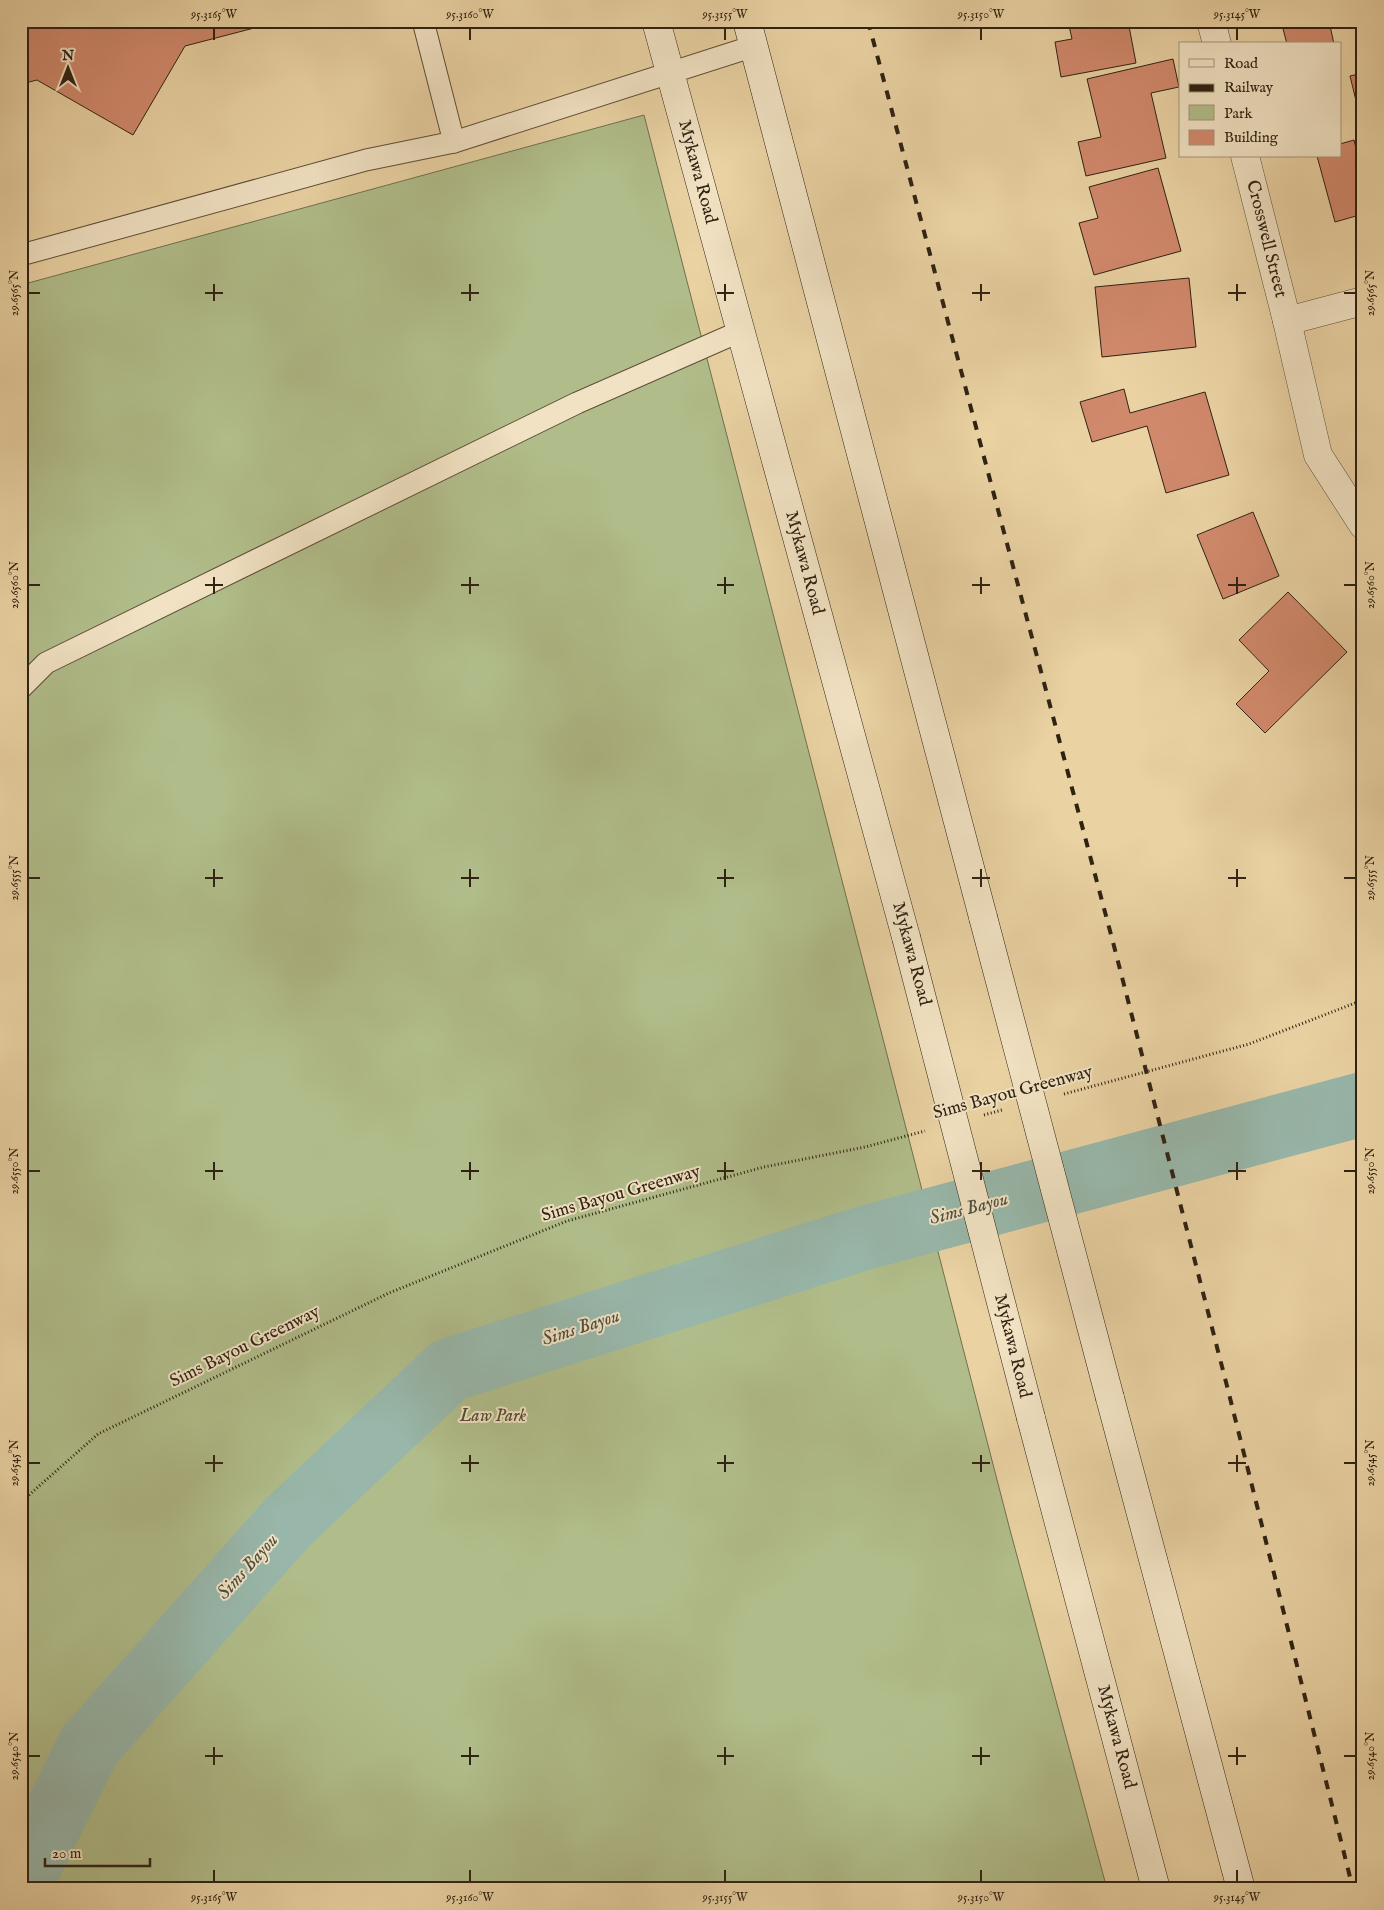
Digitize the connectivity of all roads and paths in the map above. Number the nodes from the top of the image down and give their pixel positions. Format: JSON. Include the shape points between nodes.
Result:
{"nodes":[{"id":1,"x":423,"y":21,"type":"edge"},
{"id":2,"x":656,"y":21,"type":"edge"},
{"id":3,"x":1211,"y":21,"type":"edge"},
{"id":4,"x":750,"y":34,"type":"edge"},
{"id":5,"x":1216,"y":42,"type":"edge"},
{"id":6,"x":670,"y":73,"type":"junction"},
{"id":7,"x":454,"y":142,"type":"junction"},
{"id":8,"x":1246,"y":158,"type":"edge"},
{"id":9,"x":21,"y":255,"type":"edge"},
{"id":10,"x":1363,"y":302,"type":"edge"},
{"id":11,"x":1287,"y":321,"type":"junction"},
{"id":12,"x":741,"y":331,"type":"junction"},
{"id":13,"x":1363,"y":525,"type":"edge"},
{"id":14,"x":21,"y":688,"type":"edge"},
{"id":15,"x":1363,"y":1000,"type":"edge"},
{"id":16,"x":1057,"y":1096,"type":"dead end"},
{"id":17,"x":1009,"y":1108,"type":"dead end"},
{"id":18,"x":980,"y":1116,"type":"dead end"},
{"id":19,"x":932,"y":1129,"type":"dead end"},
{"id":20,"x":21,"y":1502,"type":"edge"},
{"id":21,"x":1156,"y":1889,"type":"edge"},
{"id":22,"x":1241,"y":1889,"type":"edge"}],
"edges":[{"from":1,"to":7,"type":"lane"},
{"from":2,"to":6,"type":"main road","name":"Mykawa Road"},
{"from":3,"to":5,"type":"main road"},
{"from":4,"to":6,"type":"lane"},
{"from":4,"to":22,"type":"main road","bridge":true},
{"from":6,"to":7,"type":"lane"},
{"from":6,"to":12,"type":"main road","name":"Mykawa Road"},
{"from":7,"to":9,"type":"lane","via":[[366,160]]},
{"from":8,"to":11,"type":"main road","name":"Crosswell Street"},
{"from":10,"to":11,"type":"main road"},
{"from":11,"to":13,"type":"main road","name":"Crosswell Street","via":[[1318,456]]},
{"from":12,"to":14,"type":"lane","via":[[577,403],[46,663]]},
{"from":12,"to":21,"type":"main road","name":"Mykawa Road","bridge":true,"via":[[906,937]]},
{"from":15,"to":16,"type":"path","name":"Sims Bayou Greenway","via":[[1249,1044]]},
{"from":17,"to":18,"type":"path","name":"Sims Bayou Greenway"},
{"from":19,"to":20,"type":"path","name":"Sims Bayou Greenway","via":[[864,1147],[764,1167],[567,1221],[389,1293],[98,1434]]}]}
